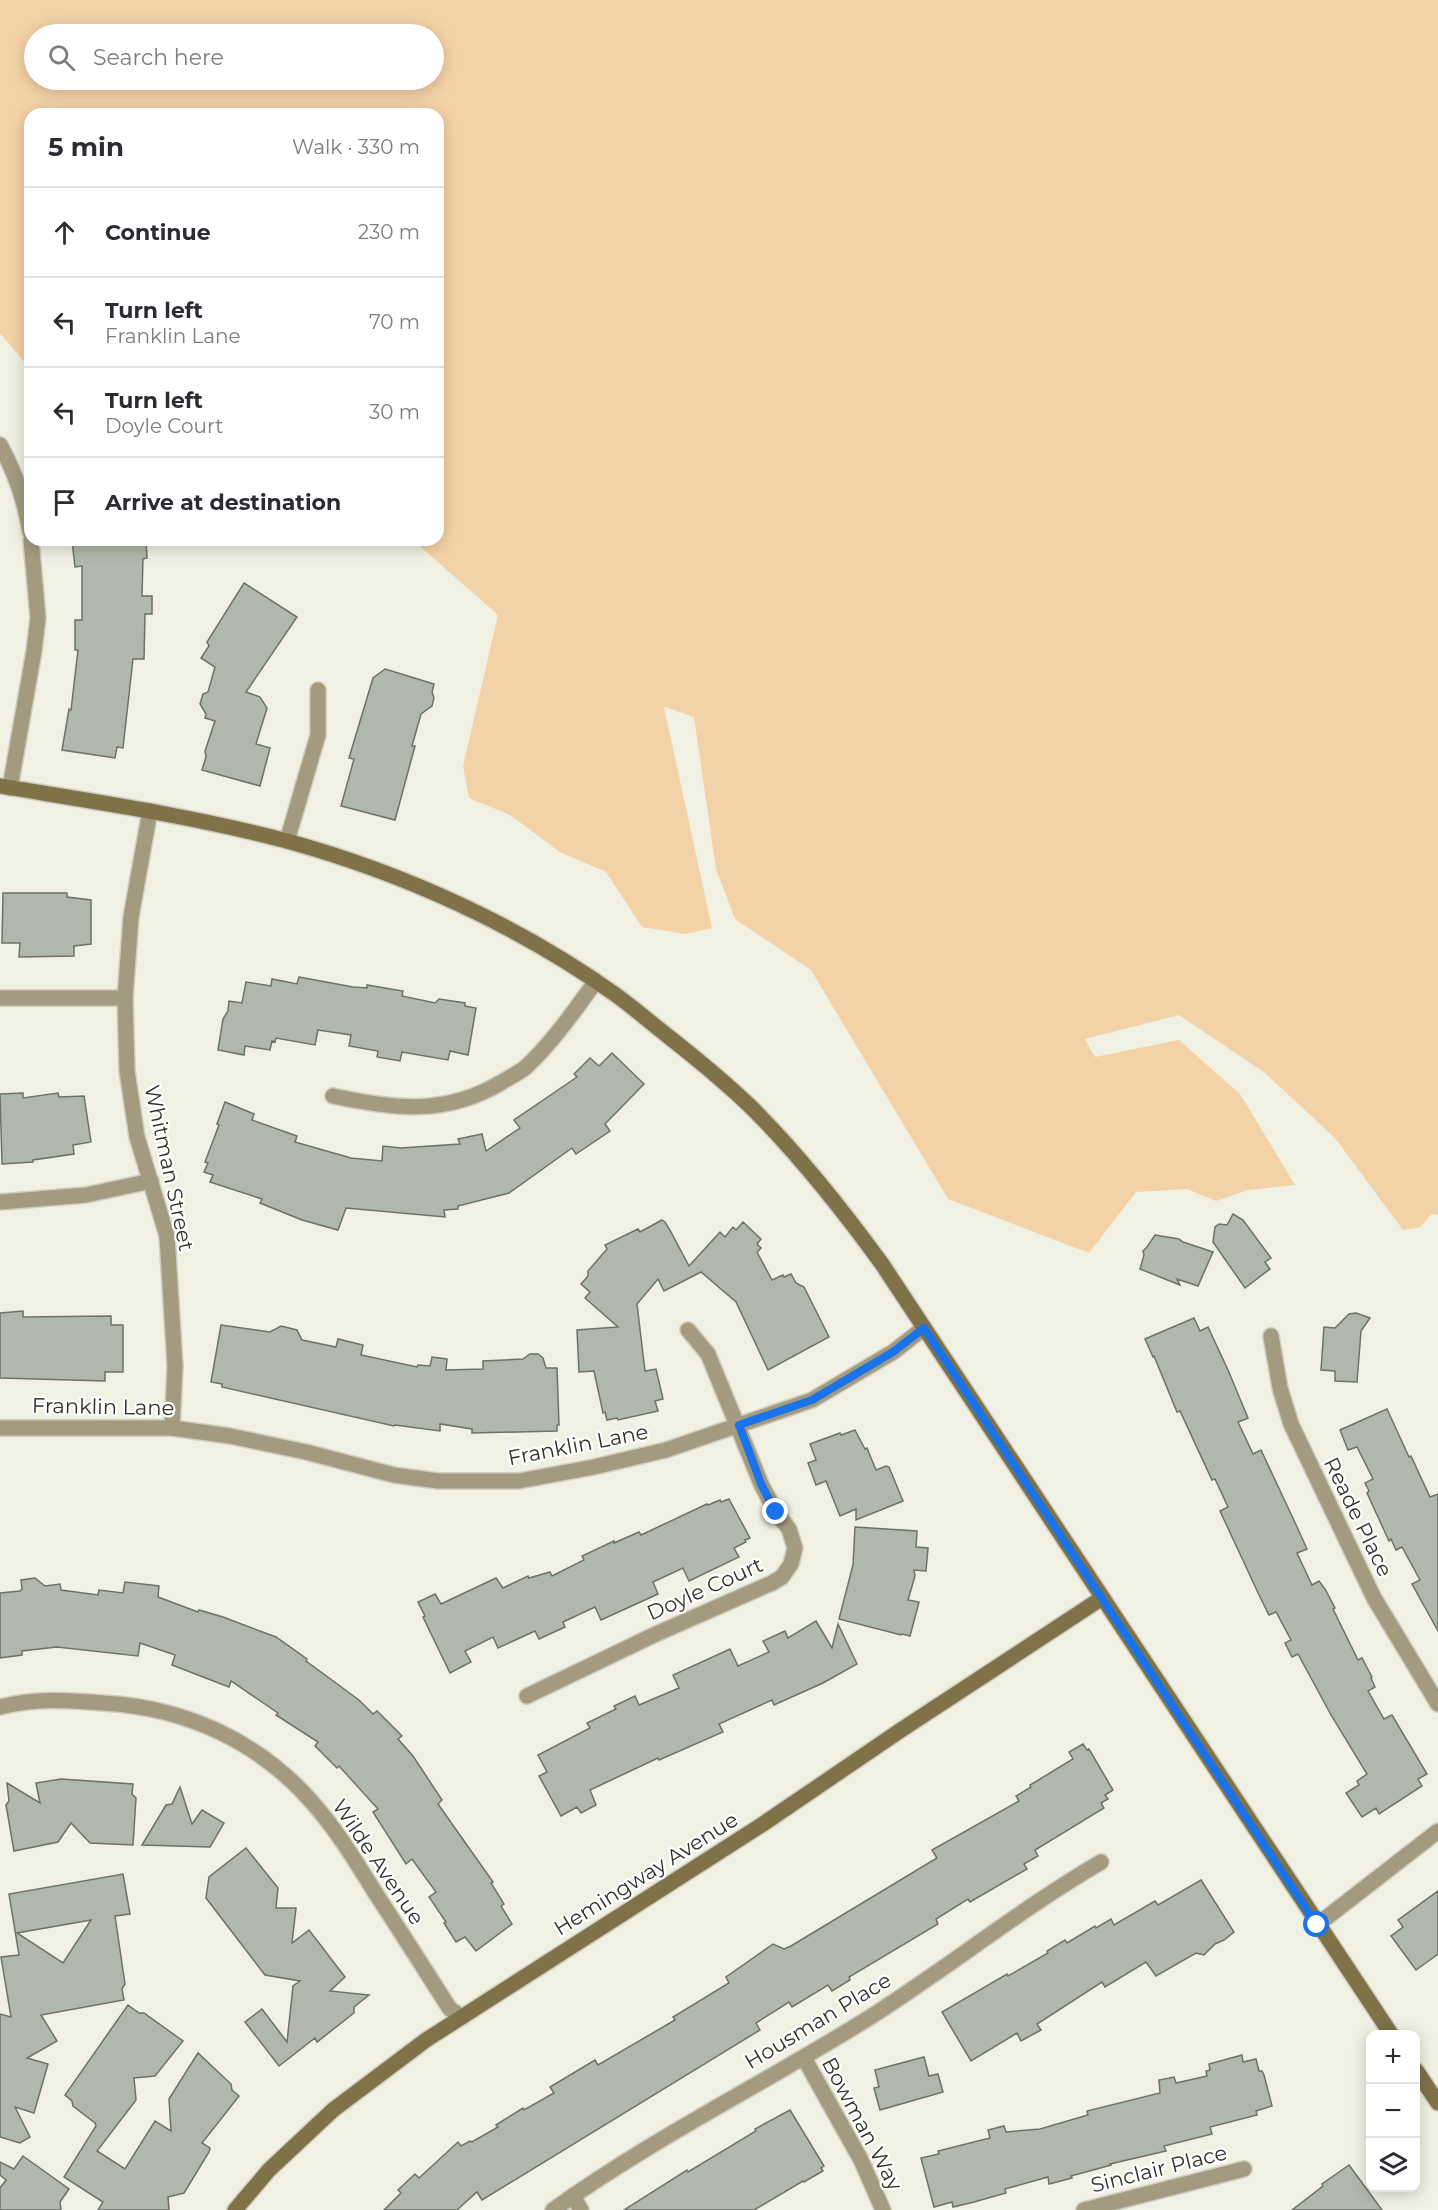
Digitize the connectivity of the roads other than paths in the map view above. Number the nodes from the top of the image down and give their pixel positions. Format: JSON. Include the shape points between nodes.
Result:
{"nodes":[{"id":1,"x":0,"y":445,"type":"edge"},
{"id":2,"x":24,"y":503,"type":"edge"},
{"id":3,"x":32,"y":546,"type":"edge"},
{"id":4,"x":318,"y":690,"type":"dead end"},
{"id":5,"x":5,"y":787,"type":"edge"},
{"id":6,"x":150,"y":811,"type":"junction"},
{"id":7,"x":287,"y":841,"type":"junction"},
{"id":8,"x":596,"y":981,"type":"junction"},
{"id":9,"x":0,"y":998,"type":"edge"},
{"id":10,"x":125,"y":998,"type":"junction"},
{"id":11,"x":333,"y":1096,"type":"dead end"},
{"id":12,"x":151,"y":1181,"type":"junction"},
{"id":13,"x":0,"y":1202,"type":"edge"},
{"id":14,"x":924,"y":1328,"type":"junction"},
{"id":15,"x":687,"y":1330,"type":"dead end"},
{"id":16,"x":1272,"y":1336,"type":"dead end"},
{"id":17,"x":739,"y":1425,"type":"junction"},
{"id":18,"x":0,"y":1428,"type":"edge"},
{"id":19,"x":172,"y":1428,"type":"junction"},
{"id":20,"x":1102,"y":1598,"type":"junction"},
{"id":21,"x":527,"y":1696,"type":"dead end"},
{"id":22,"x":1438,"y":1704,"type":"edge"},
{"id":23,"x":0,"y":1707,"type":"edge"},
{"id":24,"x":1438,"y":1831,"type":"edge"},
{"id":25,"x":1101,"y":1862,"type":"dead end"},
{"id":26,"x":1317,"y":1925,"type":"junction"},
{"id":27,"x":462,"y":2017,"type":"junction"},
{"id":28,"x":1388,"y":2030,"type":"edge"},
{"id":29,"x":804,"y":2058,"type":"junction"},
{"id":30,"x":1420,"y":2076,"type":"edge"},
{"id":31,"x":1438,"y":2103,"type":"edge"},
{"id":32,"x":1244,"y":2169,"type":"dead end"},
{"id":33,"x":573,"y":2196,"type":"junction"},
{"id":34,"x":235,"y":2210,"type":"edge"},
{"id":35,"x":553,"y":2210,"type":"edge"},
{"id":36,"x":581,"y":2210,"type":"edge"},
{"id":37,"x":883,"y":2210,"type":"edge"},
{"id":38,"x":1084,"y":2210,"type":"edge"}],
"edges":[{"from":1,"to":2,"type":"street","via":[[12,466]]},
{"from":3,"to":5,"type":"street","via":[[38,618]]},
{"from":4,"to":7,"type":"street","via":[[318,735]]},
{"from":5,"to":6,"type":"main road"},
{"from":6,"to":7,"type":"main road"},
{"from":6,"to":10,"type":"street","name":"Whitman Street","via":[[131,917]]},
{"from":7,"to":8,"type":"main road","via":[[415,885],[518,935]]},
{"from":8,"to":11,"type":"street","via":[[525,1068],[481,1094],[441,1106],[375,1105]]},
{"from":8,"to":14,"type":"main road","via":[[751,1107],[841,1208]]},
{"from":9,"to":10,"type":"street"},
{"from":10,"to":12,"type":"street","name":"Whitman Street","via":[[127,1071],[137,1137]]},
{"from":12,"to":13,"type":"street","via":[[86,1195]]},
{"from":12,"to":19,"type":"street","name":"Whitman Street","via":[[167,1236],[175,1366]]},
{"from":14,"to":17,"type":"street","name":"Franklin Lane","via":[[893,1352],[812,1400]]},
{"from":14,"to":20,"type":"main road"},
{"from":15,"to":17,"type":"street","name":"Doyle Court","via":[[708,1354]]},
{"from":16,"to":22,"type":"street","name":"Reade Place","via":[[1280,1388],[1291,1424],[1374,1598]]},
{"from":17,"to":19,"type":"street","name":"Franklin Lane","via":[[666,1450],[519,1481],[438,1481],[394,1475],[306,1452]]},
{"from":17,"to":21,"type":"street","name":"Doyle Court","via":[[762,1486],[789,1529],[795,1548],[787,1570],[772,1583]]},
{"from":18,"to":19,"type":"street","name":"Franklin Lane"},
{"from":20,"to":26,"type":"main road"},
{"from":20,"to":27,"type":"main road","name":"Hemingway Avenue","via":[[763,1824]]},
{"from":23,"to":27,"type":"street","name":"Wilde Avenue","via":[[37,1701],[76,1701],[157,1710],[228,1735],[260,1754],[323,1815],[450,2009]]},
{"from":24,"to":26,"type":"street"},
{"from":25,"to":29,"type":"street","name":"Housman Place"},
{"from":26,"to":28,"type":"main road"},
{"from":27,"to":34,"type":"main road","name":"Hemingway Avenue","via":[[333,2110],[269,2170]]},
{"from":29,"to":33,"type":"street","name":"Housman Place","via":[[691,2122]]},
{"from":29,"to":37,"type":"street","name":"Bowman Way","via":[[861,2160]]},
{"from":30,"to":31,"type":"main road"},
{"from":32,"to":38,"type":"street","name":"Sinclair Place"},
{"from":33,"to":35,"type":"street","name":"Housman Place"},
{"from":33,"to":36,"type":"street"}]}
